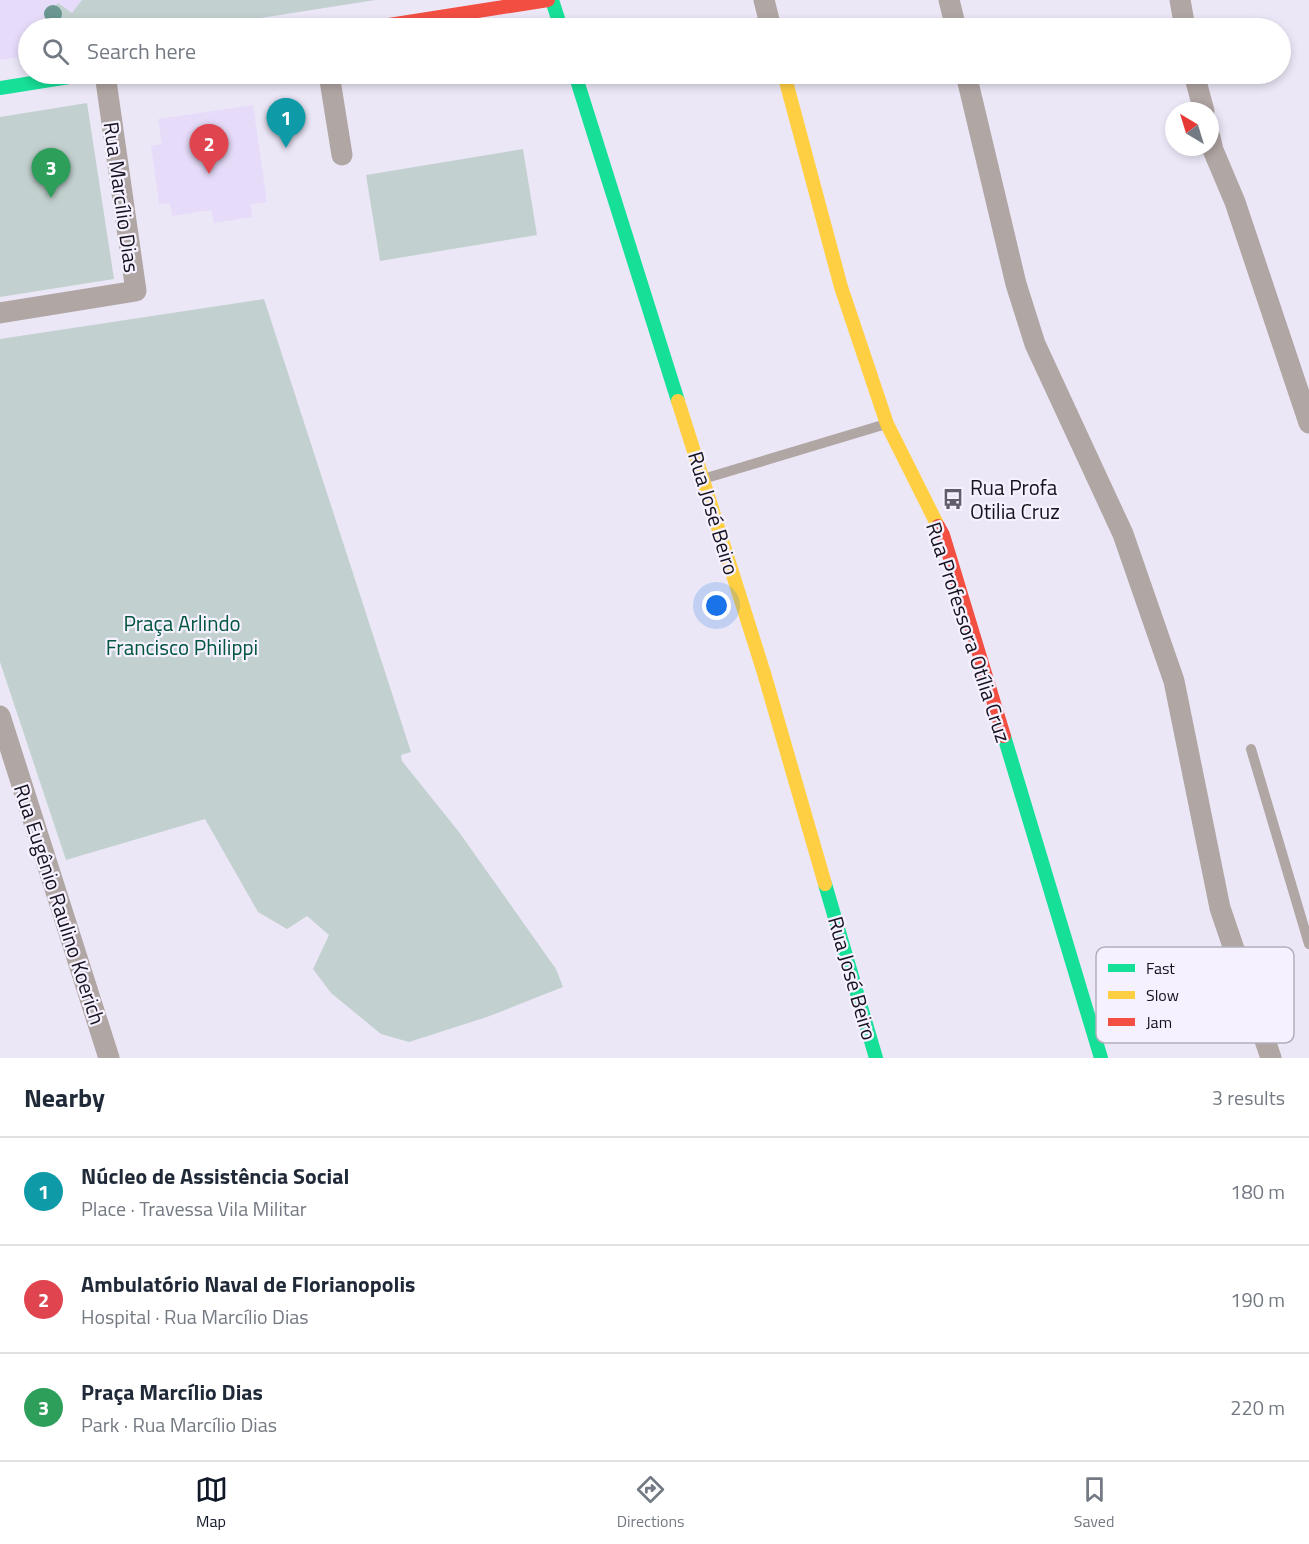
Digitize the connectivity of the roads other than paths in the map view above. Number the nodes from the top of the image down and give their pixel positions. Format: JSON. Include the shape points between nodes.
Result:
{"nodes":[{"id":1,"x":550,"y":0,"type":"edge"},
{"id":2,"x":764,"y":0,"type":"edge"},
{"id":3,"x":949,"y":0,"type":"edge"},
{"id":4,"x":1180,"y":0,"type":"edge"},
{"id":5,"x":434,"y":18,"type":"edge"},
{"id":6,"x":557,"y":18,"type":"edge"},
{"id":7,"x":768,"y":18,"type":"edge"},
{"id":8,"x":954,"y":18,"type":"edge"},
{"id":9,"x":1183,"y":18,"type":"edge"},
{"id":10,"x":25,"y":84,"type":"edge"},
{"id":11,"x":106,"y":84,"type":"edge"},
{"id":12,"x":331,"y":84,"type":"edge"},
{"id":13,"x":578,"y":84,"type":"edge"},
{"id":14,"x":787,"y":84,"type":"edge"},
{"id":15,"x":968,"y":84,"type":"edge"},
{"id":16,"x":1196,"y":84,"type":"edge"},
{"id":17,"x":0,"y":88,"type":"edge"},
{"id":18,"x":1201,"y":102,"type":"edge"},
{"id":19,"x":342,"y":155,"type":"dead end"},
{"id":20,"x":1216,"y":156,"type":"edge"},
{"id":21,"x":0,"y":313,"type":"edge"},
{"id":22,"x":1309,"y":423,"type":"edge"},
{"id":23,"x":887,"y":424,"type":"junction"},
{"id":24,"x":703,"y":479,"type":"junction"},
{"id":25,"x":0,"y":716,"type":"edge"},
{"id":26,"x":1251,"y":749,"type":"dead end"},
{"id":27,"x":1309,"y":944,"type":"edge"},
{"id":28,"x":1233,"y":947,"type":"edge"},
{"id":29,"x":1096,"y":1041,"type":"edge"},
{"id":30,"x":1096,"y":1043,"type":"edge"},
{"id":31,"x":1266,"y":1043,"type":"edge"},
{"id":32,"x":109,"y":1058,"type":"edge"},
{"id":33,"x":876,"y":1058,"type":"edge"},
{"id":34,"x":1101,"y":1058,"type":"edge"},
{"id":35,"x":1271,"y":1058,"type":"edge"}],
"edges":[{"from":1,"to":5,"type":"street"},
{"from":1,"to":6,"type":"street"},
{"from":2,"to":7,"type":"street"},
{"from":3,"to":8,"type":"street"},
{"from":4,"to":9,"type":"street"},
{"from":10,"to":17,"type":"street"},
{"from":11,"to":21,"type":"street","name":"Rua Marcílio Dias","via":[[136,291]]},
{"from":12,"to":19,"type":"street"},
{"from":13,"to":24,"type":"street","name":"Rua José Beiro"},
{"from":14,"to":23,"type":"street","name":"Rua Professora Otília Cruz","via":[[841,287]]},
{"from":15,"to":28,"type":"street","via":[[1016,284],[1035,344],[1123,534],[1174,681],[1220,908]]},
{"from":16,"to":18,"type":"street"},
{"from":20,"to":22,"type":"street","via":[[1235,202]]},
{"from":23,"to":24,"type":"lane"},
{"from":23,"to":29,"type":"street","name":"Rua Professora Otília Cruz","via":[[943,535]]},
{"from":24,"to":33,"type":"street","name":"Rua José Beiro"},
{"from":25,"to":32,"type":"street","name":"Rua Eugênio Raulino Koerich"},
{"from":26,"to":27,"type":"lane"},
{"from":30,"to":34,"type":"street","name":"Rua Professora Otília Cruz"},
{"from":31,"to":35,"type":"street"}]}
